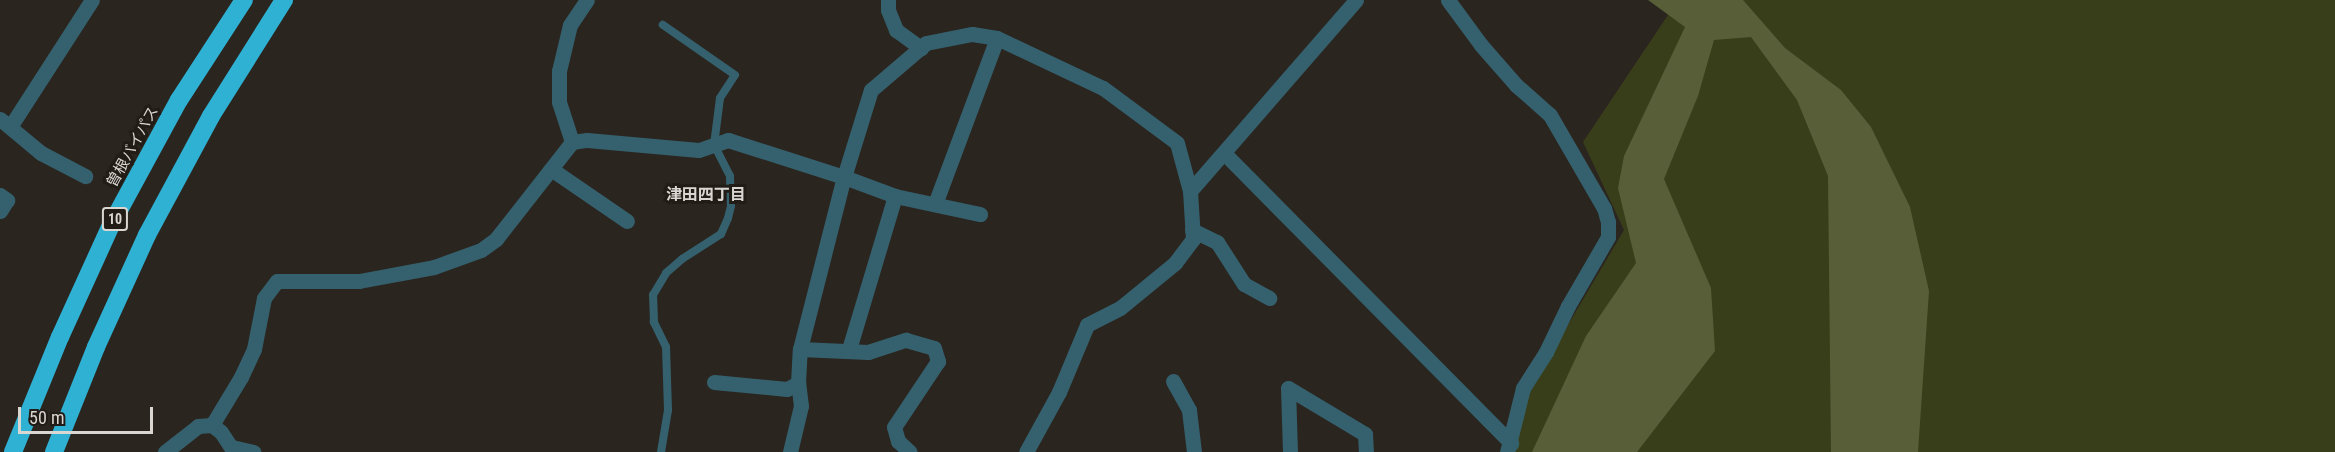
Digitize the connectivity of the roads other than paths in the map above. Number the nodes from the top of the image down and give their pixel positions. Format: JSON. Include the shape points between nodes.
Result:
{"nodes":[{"id":1,"x":92,"y":0,"type":"edge"},
{"id":2,"x":244,"y":0,"type":"edge"},
{"id":3,"x":284,"y":0,"type":"edge"},
{"id":4,"x":587,"y":0,"type":"edge"},
{"id":5,"x":888,"y":0,"type":"edge"},
{"id":6,"x":1356,"y":0,"type":"edge"},
{"id":7,"x":1448,"y":0,"type":"edge"},
{"id":8,"x":663,"y":25,"type":"dead end"},
{"id":9,"x":997,"y":38,"type":"junction"},
{"id":10,"x":921,"y":48,"type":"junction"},
{"id":11,"x":5,"y":123,"type":"edge"},
{"id":12,"x":572,"y":142,"type":"junction"},
{"id":13,"x":714,"y":145,"type":"junction"},
{"id":14,"x":1225,"y":154,"type":"junction"},
{"id":15,"x":551,"y":169,"type":"junction"},
{"id":16,"x":86,"y":176,"type":"dead end"},
{"id":17,"x":844,"y":177,"type":"junction"},
{"id":18,"x":1190,"y":191,"type":"junction"},
{"id":19,"x":0,"y":195,"type":"edge"},
{"id":20,"x":895,"y":196,"type":"junction"},
{"id":21,"x":935,"y":204,"type":"junction"},
{"id":22,"x":0,"y":211,"type":"edge"},
{"id":23,"x":981,"y":214,"type":"dead end"},
{"id":24,"x":627,"y":221,"type":"dead end"},
{"id":25,"x":1192,"y":230,"type":"junction"},
{"id":26,"x":1269,"y":298,"type":"dead end"},
{"id":27,"x":800,"y":349,"type":"junction"},
{"id":28,"x":849,"y":349,"type":"junction"},
{"id":29,"x":1173,"y":381,"type":"dead end"},
{"id":30,"x":714,"y":382,"type":"dead end"},
{"id":31,"x":798,"y":383,"type":"junction"},
{"id":32,"x":212,"y":425,"type":"junction"},
{"id":33,"x":1509,"y":447,"type":"edge"},
{"id":34,"x":233,"y":449,"type":"edge"},
{"id":35,"x":906,"y":451,"type":"edge"},
{"id":36,"x":13,"y":452,"type":"edge"},
{"id":37,"x":54,"y":452,"type":"edge"},
{"id":38,"x":165,"y":452,"type":"edge"},
{"id":39,"x":253,"y":452,"type":"edge"},
{"id":40,"x":661,"y":452,"type":"edge"},
{"id":41,"x":790,"y":452,"type":"edge"},
{"id":42,"x":1026,"y":452,"type":"edge"},
{"id":43,"x":1194,"y":452,"type":"edge"},
{"id":44,"x":1290,"y":452,"type":"edge"},
{"id":45,"x":1366,"y":452,"type":"edge"}],
"edges":[{"from":1,"to":11,"type":"street"},
{"from":2,"to":36,"type":"highway","name":"曽根バイパス","number":"10","via":[[179,100],[111,225]]},
{"from":3,"to":37,"type":"highway","number":"10","via":[[211,116],[147,235]]},
{"from":4,"to":12,"type":"street","via":[[570,25],[559,70],[559,102]]},
{"from":5,"to":10,"type":"street","via":[[896,30]]},
{"from":6,"to":14,"type":"street"},
{"from":7,"to":33,"type":"street","via":[[1509,77],[1550,115],[1604,208],[1608,222],[1608,237],[1523,388]]},
{"from":8,"to":13,"type":"lane","via":[[735,75],[720,98]]},
{"from":9,"to":10,"type":"street","via":[[972,34],[926,43]]},
{"from":9,"to":18,"type":"street","via":[[1103,88],[1177,143]]},
{"from":9,"to":21,"type":"street"},
{"from":10,"to":17,"type":"street","via":[[871,90]]},
{"from":11,"to":16,"type":"street","via":[[41,153]]},
{"from":12,"to":13,"type":"street","via":[[587,140],[690,150]]},
{"from":12,"to":15,"type":"street"},
{"from":13,"to":17,"type":"street","via":[[728,140]]},
{"from":13,"to":40,"type":"lane","via":[[730,176],[728,218],[721,234],[666,273],[653,295],[654,322],[666,347],[668,410]]},
{"from":14,"to":18,"type":"street"},
{"from":14,"to":33,"type":"street"},
{"from":15,"to":24,"type":"street"},
{"from":15,"to":32,"type":"street","via":[[496,239],[481,250],[434,267],[360,281],[277,281],[264,298],[254,349]]},
{"from":17,"to":20,"type":"street"},
{"from":17,"to":27,"type":"street"},
{"from":18,"to":25,"type":"street"},
{"from":19,"to":22,"type":"street","via":[[7,200]]},
{"from":20,"to":21,"type":"street"},
{"from":20,"to":28,"type":"street"},
{"from":21,"to":23,"type":"street"},
{"from":25,"to":26,"type":"street","via":[[1217,242],[1244,284]]},
{"from":25,"to":42,"type":"street","via":[[1192,239],[1175,263],[1120,308],[1087,325],[1059,392]]},
{"from":27,"to":28,"type":"street"},
{"from":27,"to":31,"type":"street"},
{"from":28,"to":35,"type":"street","via":[[868,352],[906,339],[934,348],[938,361],[894,427]]},
{"from":29,"to":43,"type":"street","via":[[1189,410]]},
{"from":30,"to":31,"type":"street","via":[[788,389]]},
{"from":31,"to":41,"type":"street","via":[[801,406]]},
{"from":32,"to":34,"type":"street"},
{"from":32,"to":38,"type":"street","via":[[198,426]]},
{"from":34,"to":39,"type":"street"},
{"from":44,"to":45,"type":"street","via":[[1288,388],[1365,434]]}]}
